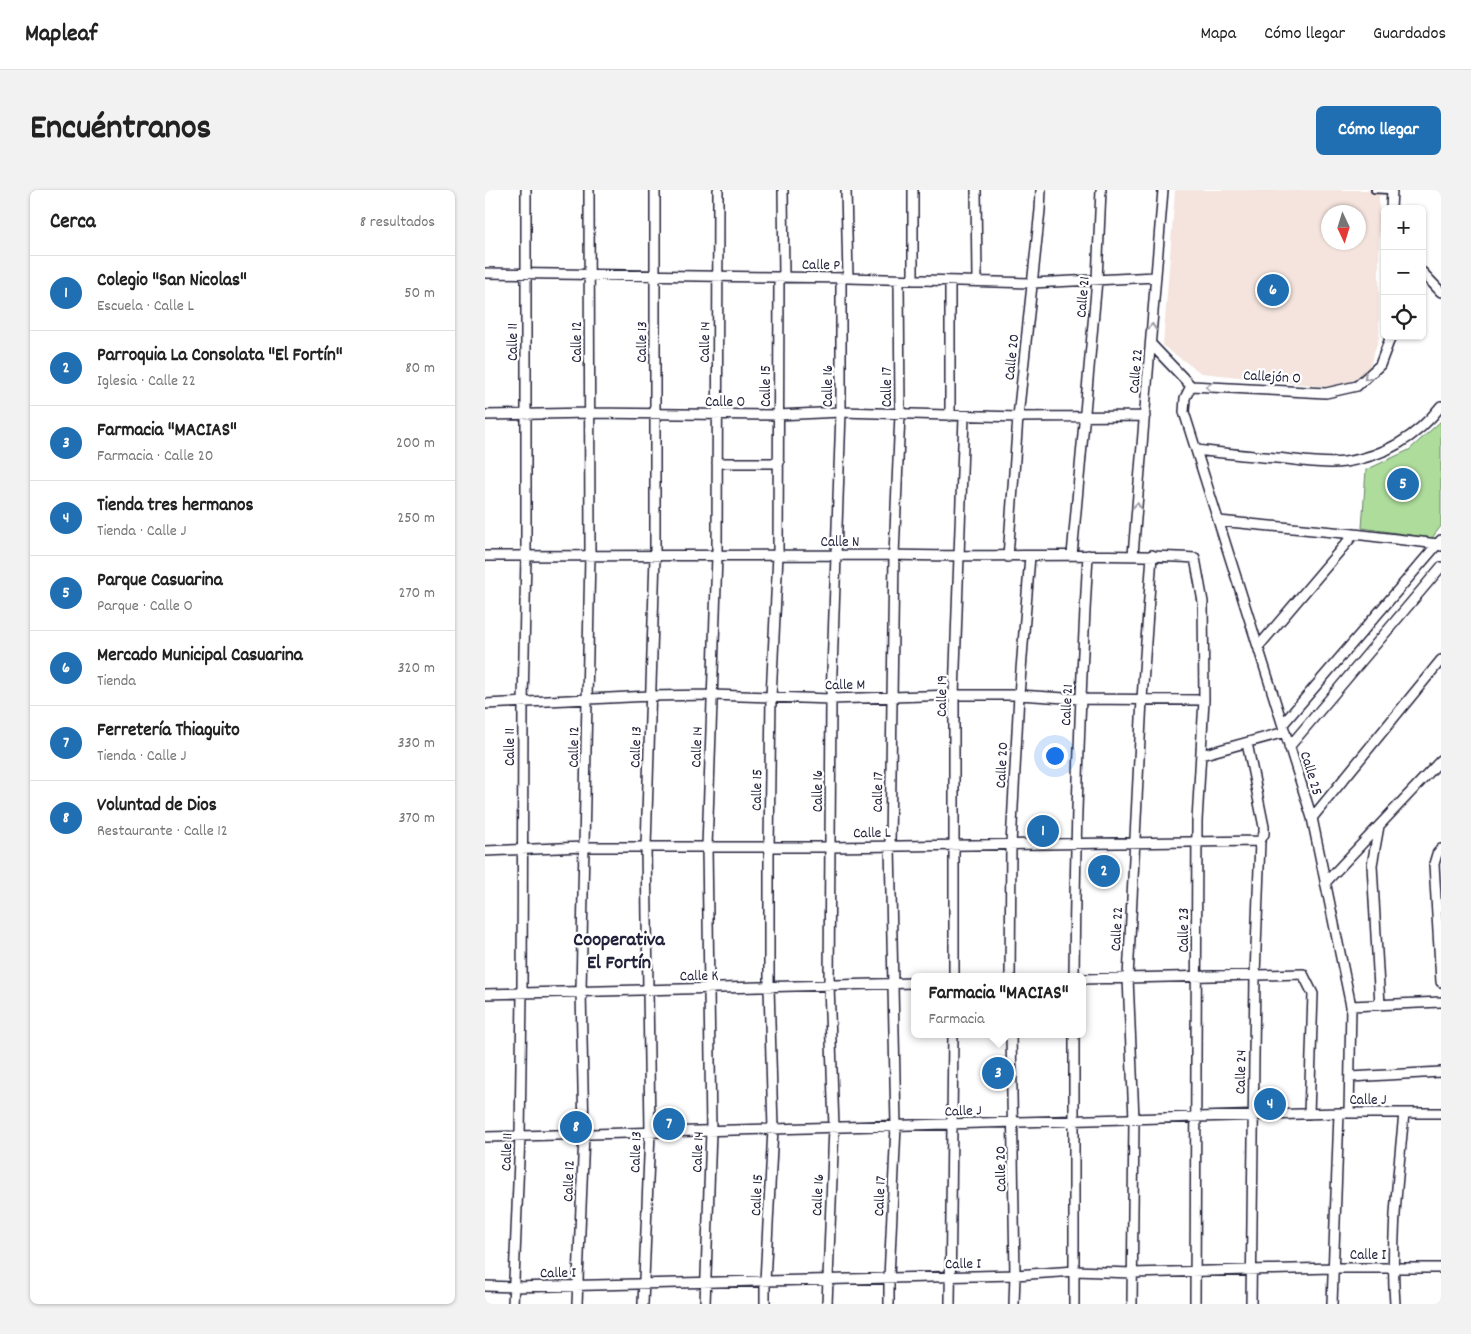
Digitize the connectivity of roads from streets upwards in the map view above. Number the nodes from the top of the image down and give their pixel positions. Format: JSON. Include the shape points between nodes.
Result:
{"nodes":[{"id":1,"x":526,"y":190,"type":"edge"},
{"id":2,"x":589,"y":190,"type":"edge"},
{"id":3,"x":655,"y":190,"type":"edge"},
{"id":4,"x":718,"y":190,"type":"edge"},
{"id":5,"x":783,"y":190,"type":"edge"},
{"id":6,"x":846,"y":190,"type":"edge"},
{"id":7,"x":913,"y":190,"type":"edge"},
{"id":8,"x":977,"y":190,"type":"edge"},
{"id":9,"x":1041,"y":190,"type":"edge"},
{"id":10,"x":1101,"y":190,"type":"edge"},
{"id":11,"x":1163,"y":190,"type":"edge"},
{"id":12,"x":1391,"y":190,"type":"edge"},
{"id":13,"x":1391,"y":205,"type":"edge"},
{"id":14,"x":485,"y":273,"type":"edge"},
{"id":15,"x":525,"y":273,"type":"junction"},
{"id":16,"x":589,"y":274,"type":"junction"},
{"id":17,"x":655,"y":275,"type":"junction"},
{"id":18,"x":719,"y":276,"type":"junction"},
{"id":19,"x":1426,"y":276,"type":"edge"},
{"id":20,"x":782,"y":277,"type":"junction"},
{"id":21,"x":1156,"y":277,"type":"junction"},
{"id":22,"x":844,"y":278,"type":"junction"},
{"id":23,"x":899,"y":280,"type":"junction"},
{"id":24,"x":913,"y":280,"type":"junction"},
{"id":25,"x":977,"y":280,"type":"junction"},
{"id":26,"x":1097,"y":280,"type":"junction"},
{"id":27,"x":950,"y":281,"type":"junction"},
{"id":28,"x":1033,"y":283,"type":"junction"},
{"id":29,"x":1441,"y":292,"type":"edge"},
{"id":30,"x":1389,"y":340,"type":"edge"},
{"id":31,"x":1151,"y":344,"type":"junction"},
{"id":32,"x":1191,"y":386,"type":"junction"},
{"id":33,"x":1441,"y":406,"type":"edge"},
{"id":34,"x":841,"y":412,"type":"junction"},
{"id":35,"x":526,"y":414,"type":"junction"},
{"id":36,"x":590,"y":414,"type":"junction"},
{"id":37,"x":900,"y":414,"type":"junction"},
{"id":38,"x":485,"y":415,"type":"edge"},
{"id":39,"x":654,"y":415,"type":"junction"},
{"id":40,"x":717,"y":415,"type":"junction"},
{"id":41,"x":778,"y":415,"type":"junction"},
{"id":42,"x":950,"y":416,"type":"junction"},
{"id":43,"x":964,"y":416,"type":"junction"},
{"id":44,"x":1145,"y":416,"type":"junction"},
{"id":45,"x":1018,"y":417,"type":"junction"},
{"id":46,"x":1085,"y":417,"type":"junction"},
{"id":47,"x":1197,"y":450,"type":"junction"},
{"id":48,"x":717,"y":463,"type":"junction"},
{"id":49,"x":779,"y":463,"type":"junction"},
{"id":50,"x":1219,"y":521,"type":"junction"},
{"id":51,"x":1354,"y":534,"type":"junction"},
{"id":52,"x":1440,"y":543,"type":"edge"},
{"id":53,"x":1133,"y":554,"type":"junction"},
{"id":54,"x":526,"y":555,"type":"junction"},
{"id":55,"x":589,"y":555,"type":"junction"},
{"id":56,"x":778,"y":555,"type":"junction"},
{"id":57,"x":836,"y":555,"type":"junction"},
{"id":58,"x":894,"y":555,"type":"junction"},
{"id":59,"x":1089,"y":555,"type":"junction"},
{"id":60,"x":1152,"y":555,"type":"junction"},
{"id":61,"x":485,"y":556,"type":"edge"},
{"id":62,"x":655,"y":556,"type":"junction"},
{"id":63,"x":717,"y":556,"type":"junction"},
{"id":64,"x":1008,"y":556,"type":"junction"},
{"id":65,"x":1030,"y":556,"type":"junction"},
{"id":66,"x":1072,"y":556,"type":"junction"},
{"id":67,"x":959,"y":557,"type":"junction"},
{"id":68,"x":1195,"y":558,"type":"joint"},
{"id":69,"x":1441,"y":567,"type":"edge"},
{"id":70,"x":1258,"y":647,"type":"junction"},
{"id":71,"x":1441,"y":660,"type":"edge"},
{"id":72,"x":712,"y":695,"type":"junction"},
{"id":73,"x":954,"y":695,"type":"junction"},
{"id":74,"x":1019,"y":695,"type":"junction"},
{"id":75,"x":650,"y":696,"type":"junction"},
{"id":76,"x":771,"y":697,"type":"junction"},
{"id":77,"x":893,"y":698,"type":"junction"},
{"id":78,"x":587,"y":699,"type":"junction"},
{"id":79,"x":831,"y":699,"type":"junction"},
{"id":80,"x":1080,"y":699,"type":"junction"},
{"id":81,"x":1142,"y":699,"type":"junction"},
{"id":82,"x":1204,"y":700,"type":"junction"},
{"id":83,"x":523,"y":703,"type":"junction"},
{"id":84,"x":485,"y":704,"type":"edge"},
{"id":85,"x":1284,"y":728,"type":"junction"},
{"id":86,"x":1247,"y":743,"type":"junction"},
{"id":87,"x":1289,"y":747,"type":"junction"},
{"id":88,"x":1201,"y":755,"type":"junction"},
{"id":89,"x":1441,"y":760,"type":"edge"},
{"id":90,"x":1311,"y":818,"type":"junction"},
{"id":91,"x":1379,"y":826,"type":"junction"},
{"id":92,"x":1197,"y":841,"type":"junction"},
{"id":93,"x":1260,"y":841,"type":"junction"},
{"id":94,"x":1134,"y":842,"type":"junction"},
{"id":95,"x":1075,"y":843,"type":"junction"},
{"id":96,"x":1011,"y":844,"type":"junction"},
{"id":97,"x":953,"y":845,"type":"junction"},
{"id":98,"x":890,"y":846,"type":"junction"},
{"id":99,"x":584,"y":847,"type":"junction"},
{"id":100,"x":646,"y":847,"type":"junction"},
{"id":101,"x":707,"y":847,"type":"junction"},
{"id":102,"x":769,"y":847,"type":"junction"},
{"id":103,"x":830,"y":847,"type":"junction"},
{"id":104,"x":522,"y":848,"type":"junction"},
{"id":105,"x":485,"y":851,"type":"edge"},
{"id":106,"x":1439,"y":851,"type":"edge"},
{"id":107,"x":1325,"y":883,"type":"junction"},
{"id":108,"x":954,"y":973,"type":"edge"},
{"id":109,"x":1010,"y":973,"type":"edge"},
{"id":110,"x":1074,"y":973,"type":"edge"},
{"id":111,"x":1255,"y":975,"type":"junction"},
{"id":112,"x":1197,"y":976,"type":"junction"},
{"id":113,"x":1128,"y":978,"type":"junction"},
{"id":114,"x":1086,"y":979,"type":"edge"},
{"id":115,"x":1441,"y":982,"type":"edge"},
{"id":116,"x":911,"y":983,"type":"edge"},
{"id":117,"x":892,"y":984,"type":"junction"},
{"id":118,"x":829,"y":985,"type":"junction"},
{"id":119,"x":769,"y":987,"type":"junction"},
{"id":120,"x":709,"y":988,"type":"junction"},
{"id":121,"x":648,"y":990,"type":"junction"},
{"id":122,"x":581,"y":991,"type":"junction"},
{"id":123,"x":522,"y":993,"type":"junction"},
{"id":124,"x":485,"y":994,"type":"edge"},
{"id":125,"x":1441,"y":1002,"type":"edge"},
{"id":126,"x":1380,"y":1005,"type":"junction"},
{"id":127,"x":1351,"y":1006,"type":"junction"},
{"id":128,"x":953,"y":1038,"type":"edge"},
{"id":129,"x":1011,"y":1038,"type":"edge"},
{"id":130,"x":1074,"y":1038,"type":"edge"},
{"id":131,"x":1441,"y":1072,"type":"edge"},
{"id":132,"x":1350,"y":1077,"type":"junction"},
{"id":133,"x":1339,"y":1113,"type":"junction"},
{"id":134,"x":1349,"y":1113,"type":"junction"},
{"id":135,"x":1404,"y":1113,"type":"junction"},
{"id":136,"x":1441,"y":1113,"type":"edge"},
{"id":137,"x":1309,"y":1114,"type":"junction"},
{"id":138,"x":1253,"y":1116,"type":"junction"},
{"id":139,"x":1197,"y":1117,"type":"junction"},
{"id":140,"x":1134,"y":1119,"type":"junction"},
{"id":141,"x":1074,"y":1121,"type":"junction"},
{"id":142,"x":1013,"y":1122,"type":"junction"},
{"id":143,"x":952,"y":1124,"type":"junction"},
{"id":144,"x":896,"y":1126,"type":"junction"},
{"id":145,"x":834,"y":1127,"type":"junction"},
{"id":146,"x":773,"y":1129,"type":"junction"},
{"id":147,"x":711,"y":1131,"type":"junction"},
{"id":148,"x":650,"y":1132,"type":"junction"},
{"id":149,"x":584,"y":1134,"type":"junction"},
{"id":150,"x":520,"y":1136,"type":"junction"},
{"id":151,"x":485,"y":1137,"type":"edge"},
{"id":152,"x":1333,"y":1268,"type":"junction"},
{"id":153,"x":1392,"y":1268,"type":"junction"},
{"id":154,"x":1441,"y":1268,"type":"edge"},
{"id":155,"x":1251,"y":1270,"type":"junction"},
{"id":156,"x":1075,"y":1271,"type":"junction"},
{"id":157,"x":1195,"y":1271,"type":"junction"},
{"id":158,"x":1132,"y":1273,"type":"junction"},
{"id":159,"x":1015,"y":1275,"type":"junction"},
{"id":160,"x":950,"y":1277,"type":"junction"},
{"id":161,"x":889,"y":1278,"type":"junction"},
{"id":162,"x":827,"y":1280,"type":"junction"},
{"id":163,"x":765,"y":1281,"type":"junction"},
{"id":164,"x":706,"y":1282,"type":"junction"},
{"id":165,"x":644,"y":1284,"type":"junction"},
{"id":166,"x":578,"y":1285,"type":"junction"},
{"id":167,"x":485,"y":1286,"type":"edge"},
{"id":168,"x":514,"y":1287,"type":"junction"},
{"id":169,"x":513,"y":1304,"type":"edge"},
{"id":170,"x":577,"y":1304,"type":"edge"},
{"id":171,"x":643,"y":1304,"type":"edge"},
{"id":172,"x":705,"y":1304,"type":"edge"},
{"id":173,"x":765,"y":1304,"type":"edge"},
{"id":174,"x":827,"y":1304,"type":"edge"},
{"id":175,"x":889,"y":1304,"type":"edge"},
{"id":176,"x":950,"y":1304,"type":"edge"},
{"id":177,"x":1014,"y":1304,"type":"edge"},
{"id":178,"x":1075,"y":1304,"type":"edge"},
{"id":179,"x":1132,"y":1304,"type":"edge"},
{"id":180,"x":1195,"y":1304,"type":"edge"},
{"id":181,"x":1251,"y":1304,"type":"edge"},
{"id":182,"x":1332,"y":1304,"type":"edge"},
{"id":183,"x":1395,"y":1304,"type":"edge"}],
"edges":[{"from":1,"to":15,"type":"street","name":"Calle 11"},
{"from":2,"to":16,"type":"street","name":"Calle 12"},
{"from":3,"to":17,"type":"street","name":"Calle 13"},
{"from":4,"to":18,"type":"street","name":"Calle 14"},
{"from":5,"to":20,"type":"street","name":"Calle 15"},
{"from":6,"to":22,"type":"street","name":"Calle 16"},
{"from":7,"to":24,"type":"street"},
{"from":8,"to":25,"type":"street"},
{"from":9,"to":28,"type":"street","name":"Calle 20"},
{"from":10,"to":26,"type":"street","name":"Calle 21"},
{"from":11,"to":21,"type":"street","name":"Calle 22"},
{"from":12,"to":13,"type":"street"},
{"from":14,"to":15,"type":"street","name":"Calle P"},
{"from":15,"to":16,"type":"street","name":"Calle P"},
{"from":15,"to":35,"type":"street","name":"Calle 11"},
{"from":16,"to":17,"type":"street","name":"Calle P"},
{"from":16,"to":36,"type":"street","name":"Calle 12"},
{"from":17,"to":18,"type":"street","name":"Calle P"},
{"from":17,"to":39,"type":"street","name":"Calle 13"},
{"from":18,"to":20,"type":"street","name":"Calle P"},
{"from":18,"to":40,"type":"street","name":"Calle 14"},
{"from":19,"to":29,"type":"street"},
{"from":20,"to":22,"type":"street","name":"Calle P"},
{"from":20,"to":41,"type":"street","name":"Calle 15"},
{"from":21,"to":26,"type":"street","name":"Calle P"},
{"from":31,"to":21,"type":"street","name":"Calle 22","one_way":true},
{"from":22,"to":23,"type":"street","name":"Calle P"},
{"from":22,"to":34,"type":"street","name":"Calle 16"},
{"from":23,"to":24,"type":"street","name":"Calle P"},
{"from":23,"to":37,"type":"street","name":"Calle 17"},
{"from":24,"to":27,"type":"street","name":"Calle P"},
{"from":25,"to":27,"type":"street","name":"Calle P"},
{"from":25,"to":28,"type":"street","name":"Calle P"},
{"from":26,"to":28,"type":"street","name":"Calle P"},
{"from":26,"to":46,"type":"street","name":"Calle 21"},
{"from":27,"to":42,"type":"street"},
{"from":28,"to":45,"type":"street","name":"Calle 20"},
{"from":30,"to":32,"type":"street","name":"Callejón O","one_way":true,"via":[[1380,365],[1357,386],[1326,393]]},
{"from":31,"to":32,"type":"street"},
{"from":31,"to":44,"type":"street","name":"Calle 22"},
{"from":32,"to":47,"type":"street","via":[[1185,398],[1184,412]]},
{"from":33,"to":47,"type":"street","via":[[1431,419],[1404,441],[1382,453],[1344,462]]},
{"from":34,"to":37,"type":"street","name":"Calle O"},
{"from":34,"to":41,"type":"street","name":"Calle O"},
{"from":34,"to":57,"type":"street","name":"Calle 16"},
{"from":35,"to":36,"type":"street","name":"Calle O"},
{"from":35,"to":38,"type":"street","name":"Calle O"},
{"from":35,"to":54,"type":"street","name":"Calle 11"},
{"from":36,"to":39,"type":"street","name":"Calle O"},
{"from":36,"to":55,"type":"street","name":"Calle 12"},
{"from":37,"to":42,"type":"street","name":"Calle O"},
{"from":37,"to":58,"type":"street","name":"Calle 17"},
{"from":39,"to":40,"type":"street","name":"Calle O"},
{"from":39,"to":62,"type":"street","name":"Calle 13"},
{"from":40,"to":41,"type":"street","name":"Calle O"},
{"from":40,"to":48,"type":"street","name":"Calle 14"},
{"from":41,"to":49,"type":"street","name":"Calle 15"},
{"from":42,"to":43,"type":"street","name":"Calle O"},
{"from":43,"to":45,"type":"street","name":"Calle O"},
{"from":43,"to":67,"type":"street","name":"Calle 19"},
{"from":44,"to":46,"type":"street","name":"Calle O"},
{"from":53,"to":44,"type":"street","name":"Calle 22","one_way":true},
{"from":45,"to":46,"type":"street","name":"Calle O"},
{"from":45,"to":64,"type":"street","name":"Calle 20"},
{"from":46,"to":66,"type":"street","name":"Calle 21"},
{"from":47,"to":50,"type":"street","name":"Calle 25"},
{"from":48,"to":49,"type":"street"},
{"from":48,"to":63,"type":"street","name":"Calle 14"},
{"from":49,"to":56,"type":"street","name":"Calle 15"},
{"from":50,"to":51,"type":"street"},
{"from":50,"to":70,"type":"street","name":"Calle 25"},
{"from":51,"to":52,"type":"street"},
{"from":51,"to":70,"type":"street"},
{"from":52,"to":85,"type":"street"},
{"from":53,"to":59,"type":"street","name":"Calle N"},
{"from":53,"to":60,"type":"street","name":"Calle N"},
{"from":54,"to":55,"type":"street","name":"Calle N"},
{"from":54,"to":61,"type":"street","name":"Calle N"},
{"from":54,"to":83,"type":"street","name":"Calle 11"},
{"from":55,"to":62,"type":"street","name":"Calle N"},
{"from":55,"to":78,"type":"street","name":"Calle 12"},
{"from":56,"to":57,"type":"street","name":"Calle N"},
{"from":56,"to":63,"type":"street","name":"Calle N"},
{"from":56,"to":76,"type":"street","name":"Calle 15"},
{"from":57,"to":58,"type":"street","name":"Calle N"},
{"from":57,"to":79,"type":"street","name":"Calle 16"},
{"from":58,"to":67,"type":"street","name":"Calle N"},
{"from":58,"to":77,"type":"street","name":"Calle 17"},
{"from":59,"to":66,"type":"street","name":"Calle N"},
{"from":59,"to":80,"type":"street","name":"Calle 21"},
{"from":60,"to":68,"type":"street","name":"Calle N"},
{"from":60,"to":81,"type":"street","name":"Calle 22"},
{"from":62,"to":63,"type":"street","name":"Calle N"},
{"from":62,"to":75,"type":"street","name":"Calle 13"},
{"from":63,"to":72,"type":"street","name":"Calle 14"},
{"from":64,"to":65,"type":"street","name":"Calle N"},
{"from":64,"to":67,"type":"street","name":"Calle N"},
{"from":65,"to":66,"type":"street","name":"Calle N"},
{"from":65,"to":74,"type":"street","name":"Calle 20"},
{"from":67,"to":73,"type":"street","name":"Calle 19"},
{"from":68,"to":82,"type":"street","name":"Calle 23","via":[[1203,602]]},
{"from":69,"to":87,"type":"street"},
{"from":70,"to":85,"type":"street","name":"Calle 25"},
{"from":71,"to":90,"type":"street"},
{"from":72,"to":75,"type":"street","name":"Calle M"},
{"from":72,"to":76,"type":"street","name":"Calle M"},
{"from":72,"to":101,"type":"street","name":"Calle 14"},
{"from":73,"to":74,"type":"street","name":"Calle M"},
{"from":73,"to":77,"type":"street","name":"Calle M"},
{"from":73,"to":97,"type":"street","name":"Calle 19"},
{"from":74,"to":80,"type":"street","name":"Calle M"},
{"from":74,"to":96,"type":"street","name":"Calle 20"},
{"from":75,"to":78,"type":"street","name":"Calle M"},
{"from":75,"to":100,"type":"street","name":"Calle 13"},
{"from":76,"to":79,"type":"street","name":"Calle M"},
{"from":76,"to":102,"type":"street","name":"Calle 15"},
{"from":77,"to":79,"type":"street","name":"Calle M"},
{"from":77,"to":98,"type":"street","name":"Calle 17"},
{"from":78,"to":83,"type":"street","name":"Calle M"},
{"from":78,"to":99,"type":"street","name":"Calle 12"},
{"from":79,"to":103,"type":"street","name":"Calle 16"},
{"from":80,"to":81,"type":"street","name":"Calle M"},
{"from":80,"to":95,"type":"street","name":"Calle 21"},
{"from":81,"to":82,"type":"street","name":"Calle M"},
{"from":81,"to":94,"type":"street","name":"Calle 22"},
{"from":82,"to":88,"type":"street","name":"Calle 23"},
{"from":83,"to":84,"type":"street","name":"Calle M"},
{"from":83,"to":104,"type":"street","name":"Calle 11"},
{"from":85,"to":86,"type":"street"},
{"from":85,"to":87,"type":"street","name":"Calle 25"},
{"from":86,"to":88,"type":"street"},
{"from":86,"to":93,"type":"street","via":[[1264,827]]},
{"from":87,"to":90,"type":"street","name":"Calle 25"},
{"from":88,"to":92,"type":"street","name":"Calle 23"},
{"from":89,"to":91,"type":"street"},
{"from":90,"to":107,"type":"street","name":"Calle 25"},
{"from":91,"to":107,"type":"street"},
{"from":91,"to":126,"type":"street","via":[[1373,865]]},
{"from":92,"to":93,"type":"street","name":"Calle L"},
{"from":92,"to":94,"type":"street","name":"Calle L"},
{"from":92,"to":112,"type":"street","name":"Calle 23"},
{"from":93,"to":111,"type":"street","name":"Calle 24"},
{"from":94,"to":95,"type":"street","name":"Calle L"},
{"from":94,"to":113,"type":"street","name":"Calle 22"},
{"from":95,"to":96,"type":"street","name":"Calle L"},
{"from":95,"to":110,"type":"street","name":"Calle 21"},
{"from":96,"to":97,"type":"street","name":"Calle L"},
{"from":96,"to":109,"type":"street","name":"Calle 20"},
{"from":97,"to":98,"type":"street","name":"Calle L"},
{"from":97,"to":108,"type":"street","name":"Calle 19"},
{"from":98,"to":103,"type":"street","name":"Calle L"},
{"from":98,"to":117,"type":"street","name":"Calle 17"},
{"from":99,"to":100,"type":"street","name":"Calle L"},
{"from":99,"to":104,"type":"street","name":"Calle L"},
{"from":99,"to":122,"type":"street","name":"Calle 12"},
{"from":100,"to":101,"type":"street","name":"Calle L"},
{"from":100,"to":121,"type":"street","name":"Calle 13"},
{"from":101,"to":102,"type":"street","name":"Calle L"},
{"from":101,"to":120,"type":"street","name":"Calle 14"},
{"from":102,"to":103,"type":"street","name":"Calle L"},
{"from":102,"to":119,"type":"street","name":"Calle 15"},
{"from":103,"to":118,"type":"street","name":"Calle 16"},
{"from":104,"to":105,"type":"street","name":"Calle L"},
{"from":104,"to":123,"type":"street","name":"Calle 11"},
{"from":106,"to":115,"type":"street","via":[[1434,864]]},
{"from":107,"to":127,"type":"street","name":"Calle 25"},
{"from":111,"to":112,"type":"street"},
{"from":111,"to":137,"type":"street","via":[[1303,974],[1313,994]]},
{"from":111,"to":138,"type":"street","name":"Calle 24"},
{"from":112,"to":113,"type":"street"},
{"from":112,"to":139,"type":"street","name":"Calle 23"},
{"from":113,"to":114,"type":"street"},
{"from":113,"to":140,"type":"street","name":"Calle 22"},
{"from":116,"to":117,"type":"street","name":"Calle K"},
{"from":117,"to":118,"type":"street","name":"Calle K"},
{"from":117,"to":144,"type":"street","name":"Calle 17"},
{"from":118,"to":119,"type":"street","name":"Calle K"},
{"from":118,"to":145,"type":"street","name":"Calle 16"},
{"from":119,"to":120,"type":"street","name":"Calle K"},
{"from":119,"to":146,"type":"street","name":"Calle 15"},
{"from":120,"to":121,"type":"street","name":"Calle K"},
{"from":120,"to":147,"type":"street","name":"Calle 14"},
{"from":121,"to":122,"type":"street","name":"Calle K"},
{"from":121,"to":148,"type":"street","name":"Calle 13"},
{"from":122,"to":123,"type":"street","name":"Calle K"},
{"from":122,"to":149,"type":"street","name":"Calle 12"},
{"from":123,"to":124,"type":"street","name":"Calle K"},
{"from":123,"to":150,"type":"street","name":"Calle 11"},
{"from":125,"to":126,"type":"street"},
{"from":126,"to":127,"type":"street"},
{"from":127,"to":132,"type":"street","name":"Calle 25"},
{"from":128,"to":143,"type":"street"},
{"from":129,"to":142,"type":"street","name":"Calle 20"},
{"from":130,"to":141,"type":"street"},
{"from":131,"to":132,"type":"street"},
{"from":132,"to":134,"type":"street","name":"Calle 25"},
{"from":133,"to":134,"type":"street","name":"Calle J"},
{"from":133,"to":137,"type":"street","name":"Calle J"},
{"from":133,"to":152,"type":"street"},
{"from":134,"to":135,"type":"street","name":"Calle J"},
{"from":135,"to":136,"type":"street","name":"Calle J"},
{"from":135,"to":153,"type":"street"},
{"from":137,"to":138,"type":"street","name":"Calle J"},
{"from":138,"to":139,"type":"street","name":"Calle J"},
{"from":138,"to":155,"type":"street","name":"Calle 24"},
{"from":139,"to":140,"type":"street","name":"Calle J"},
{"from":139,"to":157,"type":"street","name":"Calle 23"},
{"from":140,"to":141,"type":"street","name":"Calle J"},
{"from":140,"to":158,"type":"street","name":"Calle 22"},
{"from":141,"to":142,"type":"street","name":"Calle J"},
{"from":141,"to":156,"type":"street"},
{"from":142,"to":143,"type":"street","name":"Calle J"},
{"from":142,"to":159,"type":"street","name":"Calle 20"},
{"from":143,"to":144,"type":"street","name":"Calle J"},
{"from":143,"to":160,"type":"street"},
{"from":144,"to":145,"type":"street","name":"Calle J"},
{"from":144,"to":161,"type":"street","name":"Calle 17"},
{"from":145,"to":146,"type":"street","name":"Calle J"},
{"from":145,"to":162,"type":"street","name":"Calle 16"},
{"from":146,"to":147,"type":"street","name":"Calle J"},
{"from":146,"to":163,"type":"street","name":"Calle 15"},
{"from":147,"to":148,"type":"street","name":"Calle J"},
{"from":147,"to":164,"type":"street","name":"Calle 14"},
{"from":148,"to":149,"type":"street","name":"Calle J"},
{"from":148,"to":165,"type":"street","name":"Calle 13"},
{"from":149,"to":150,"type":"street","name":"Calle J"},
{"from":149,"to":166,"type":"street","name":"Calle 12"},
{"from":150,"to":151,"type":"street","name":"Calle J"},
{"from":150,"to":168,"type":"street","name":"Calle 11"},
{"from":152,"to":153,"type":"street","name":"Calle I"},
{"from":152,"to":155,"type":"street","name":"Calle I"},
{"from":152,"to":182,"type":"street"},
{"from":153,"to":154,"type":"street","name":"Calle I"},
{"from":153,"to":183,"type":"street"},
{"from":155,"to":157,"type":"street","name":"Calle I"},
{"from":155,"to":181,"type":"street","name":"Calle 24"},
{"from":156,"to":158,"type":"street","name":"Calle I"},
{"from":156,"to":159,"type":"street","name":"Calle I"},
{"from":156,"to":178,"type":"street"},
{"from":157,"to":158,"type":"street","name":"Calle I"},
{"from":157,"to":180,"type":"street","name":"Calle 23"},
{"from":158,"to":179,"type":"street","name":"Calle 22"},
{"from":159,"to":160,"type":"street","name":"Calle I"},
{"from":159,"to":177,"type":"street","name":"Calle 20"},
{"from":160,"to":161,"type":"street","name":"Calle I"},
{"from":160,"to":176,"type":"street"},
{"from":161,"to":162,"type":"street","name":"Calle I"},
{"from":161,"to":175,"type":"street","name":"Calle 17"},
{"from":162,"to":163,"type":"street","name":"Calle I"},
{"from":162,"to":174,"type":"street","name":"Calle 16"},
{"from":163,"to":164,"type":"street","name":"Calle I"},
{"from":163,"to":173,"type":"street","name":"Calle 15"},
{"from":164,"to":165,"type":"street","name":"Calle I"},
{"from":164,"to":172,"type":"street","name":"Calle 14"},
{"from":165,"to":166,"type":"street","name":"Calle I"},
{"from":165,"to":171,"type":"street","name":"Calle 13"},
{"from":166,"to":168,"type":"street","name":"Calle I"},
{"from":166,"to":170,"type":"street","name":"Calle 12"},
{"from":167,"to":168,"type":"street","name":"Calle I"},
{"from":168,"to":169,"type":"street","name":"Calle 11"}]}
